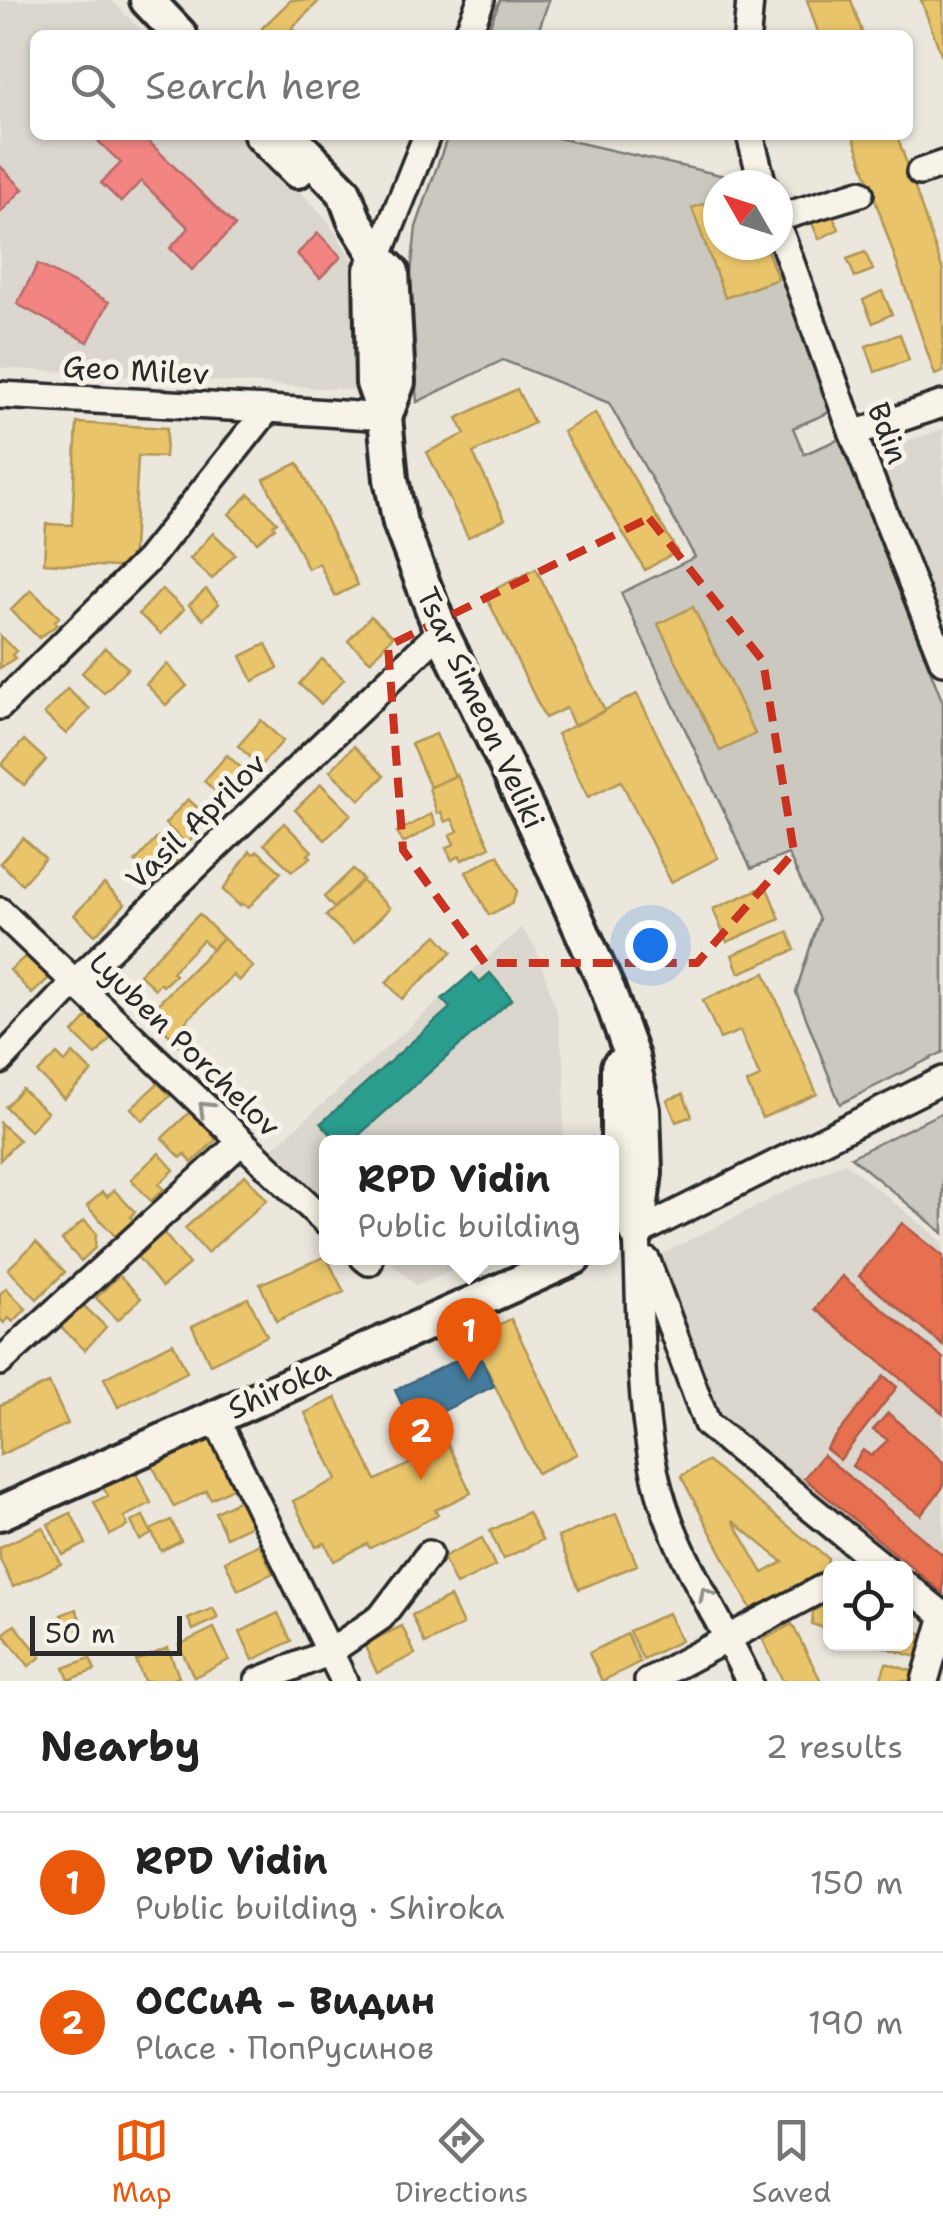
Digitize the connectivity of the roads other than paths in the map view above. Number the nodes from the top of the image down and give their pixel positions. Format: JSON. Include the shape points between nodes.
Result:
{"nodes":[{"id":1,"x":147,"y":0,"type":"edge"},
{"id":2,"x":481,"y":0,"type":"edge"},
{"id":3,"x":750,"y":0,"type":"edge"},
{"id":4,"x":175,"y":30,"type":"edge"},
{"id":5,"x":469,"y":30,"type":"edge"},
{"id":6,"x":747,"y":30,"type":"edge"},
{"id":7,"x":266,"y":140,"type":"edge"},
{"id":8,"x":293,"y":140,"type":"edge"},
{"id":9,"x":425,"y":140,"type":"edge"},
{"id":10,"x":751,"y":140,"type":"edge"},
{"id":11,"x":759,"y":170,"type":"edge"},
{"id":12,"x":860,"y":193,"type":"dead end"},
{"id":13,"x":793,"y":213,"type":"edge"},
{"id":14,"x":354,"y":219,"type":"junction"},
{"id":15,"x":378,"y":258,"type":"junction"},
{"id":16,"x":790,"y":260,"type":"edge"},
{"id":17,"x":0,"y":395,"type":"edge"},
{"id":18,"x":943,"y":404,"type":"edge"},
{"id":19,"x":268,"y":409,"type":"junction"},
{"id":20,"x":385,"y":417,"type":"junction"},
{"id":21,"x":853,"y":434,"type":"junction"},
{"id":22,"x":441,"y":631,"type":"junction"},
{"id":23,"x":943,"y":661,"type":"edge"},
{"id":24,"x":0,"y":706,"type":"edge"},
{"id":25,"x":0,"y":912,"type":"edge"},
{"id":26,"x":77,"y":986,"type":"junction"},
{"id":27,"x":0,"y":1062,"type":"edge"},
{"id":28,"x":943,"y":1080,"type":"edge"},
{"id":29,"x":241,"y":1142,"type":"junction"},
{"id":30,"x":319,"y":1215,"type":"edge"},
{"id":31,"x":624,"y":1238,"type":"edge"},
{"id":32,"x":555,"y":1265,"type":"edge"},
{"id":33,"x":0,"y":1362,"type":"edge"},
{"id":34,"x":214,"y":1417,"type":"junction"},
{"id":35,"x":0,"y":1513,"type":"edge"},
{"id":36,"x":429,"y":1554,"type":"dead end"},
{"id":37,"x":867,"y":1561,"type":"edge"},
{"id":38,"x":823,"y":1588,"type":"edge"},
{"id":39,"x":913,"y":1591,"type":"edge"},
{"id":40,"x":943,"y":1617,"type":"edge"},
{"id":41,"x":728,"y":1636,"type":"junction"},
{"id":42,"x":328,"y":1652,"type":"junction"},
{"id":43,"x":258,"y":1681,"type":"edge"},
{"id":44,"x":344,"y":1681,"type":"edge"},
{"id":45,"x":648,"y":1681,"type":"edge"},
{"id":46,"x":749,"y":1681,"type":"edge"},
{"id":47,"x":925,"y":1681,"type":"edge"}],
"edges":[{"from":1,"to":4,"type":"main road"},
{"from":2,"to":5,"type":"street"},
{"from":3,"to":6,"type":"street"},
{"from":7,"to":14,"type":"main road"},
{"from":8,"to":14,"type":"main road","via":[[344,192]]},
{"from":9,"to":15,"type":"street"},
{"from":10,"to":11,"type":"street"},
{"from":12,"to":13,"type":"street"},
{"from":14,"to":15,"type":"main road"},
{"from":15,"to":20,"type":"main road","name":"Tsar Simeon Veliki","via":[[372,270],[372,383]]},
{"from":16,"to":21,"type":"street","name":"Bdin"},
{"from":17,"to":19,"type":"street","name":"Geo Milev"},
{"from":18,"to":21,"type":"street"},
{"from":19,"to":20,"type":"street","name":"Geo Milev"},
{"from":19,"to":24,"type":"street","via":[[148,560]]},
{"from":20,"to":22,"type":"main road","name":"Tsar Simeon Veliki","via":[[400,523]]},
{"from":21,"to":23,"type":"street","name":"Bdin"},
{"from":22,"to":26,"type":"street","name":"Vasil Aprilov"},
{"from":22,"to":31,"type":"main road","name":"Tsar Simeon Veliki","via":[[608,990],[632,1056],[646,1173]]},
{"from":25,"to":26,"type":"street","name":"Lyuben Porchelov"},
{"from":26,"to":27,"type":"street","name":"Vasil Aprilov"},
{"from":29,"to":26,"type":"street","name":"Lyuben Porchelov","one_way":true},
{"from":28,"to":31,"type":"street"},
{"from":29,"to":30,"type":"street","name":"Lyuben Porchelov"},
{"from":29,"to":33,"type":"street"},
{"from":31,"to":37,"type":"street","via":[[706,1424]]},
{"from":41,"to":31,"type":"street","name":"Tsar Simeon Veliki","one_way":true,"via":[[660,1496]]},
{"from":32,"to":34,"type":"main road","name":"Shiroka"},
{"from":34,"to":35,"type":"main road","name":"Shiroka"},
{"from":34,"to":42,"type":"street"},
{"from":36,"to":42,"type":"street","via":[[381,1617]]},
{"from":38,"to":41,"type":"street"},
{"from":39,"to":40,"type":"street"},
{"from":40,"to":47,"type":"street"},
{"from":41,"to":45,"type":"street"},
{"from":41,"to":46,"type":"street","name":"Tsar Simeon Veliki"},
{"from":42,"to":43,"type":"street"},
{"from":42,"to":44,"type":"street"}]}
